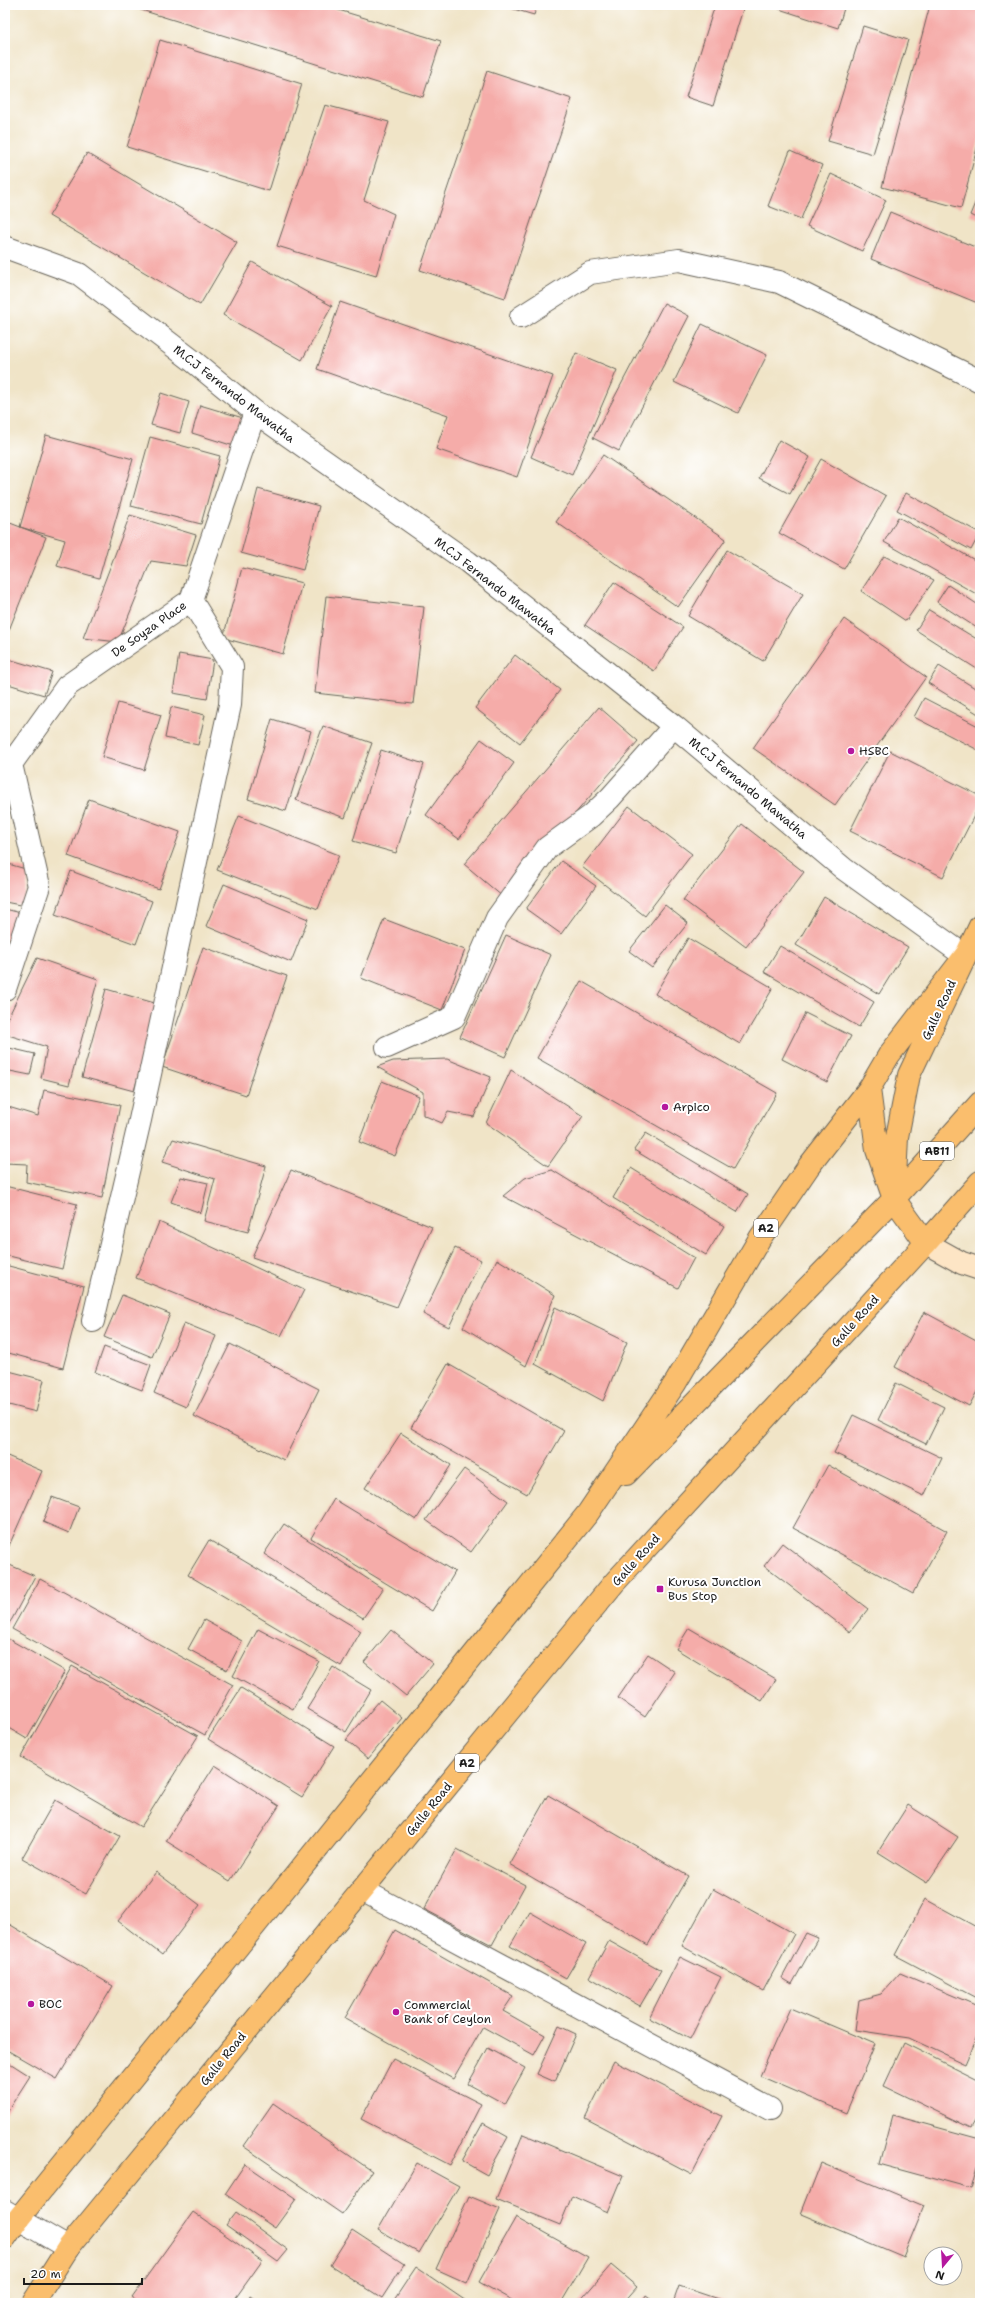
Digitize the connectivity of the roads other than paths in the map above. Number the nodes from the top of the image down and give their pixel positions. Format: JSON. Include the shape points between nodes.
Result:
{"nodes":[{"id":1,"x":5,"y":248,"type":"edge"},
{"id":2,"x":521,"y":317,"type":"dead end"},
{"id":3,"x":980,"y":381,"type":"edge"},
{"id":4,"x":255,"y":412,"type":"junction"},
{"id":5,"x":191,"y":600,"type":"junction"},
{"id":6,"x":674,"y":726,"type":"junction"},
{"id":7,"x":8,"y":764,"type":"edge"},
{"id":8,"x":980,"y":926,"type":"edge"},
{"id":9,"x":965,"y":956,"type":"junction"},
{"id":10,"x":5,"y":989,"type":"edge"},
{"id":11,"x":387,"y":1047,"type":"dead end"},
{"id":12,"x":869,"y":1089,"type":"junction"},
{"id":13,"x":980,"y":1103,"type":"edge"},
{"id":14,"x":980,"y":1182,"type":"edge"},
{"id":15,"x":894,"y":1199,"type":"junction"},
{"id":16,"x":926,"y":1243,"type":"junction"},
{"id":17,"x":980,"y":1269,"type":"edge"},
{"id":18,"x":93,"y":1321,"type":"dead end"},
{"id":19,"x":588,"y":1514,"type":"junction"},
{"id":20,"x":362,"y":1890,"type":"junction"},
{"id":21,"x":770,"y":2109,"type":"dead end"},
{"id":22,"x":12,"y":2215,"type":"edge"},
{"id":23,"x":5,"y":2238,"type":"edge"},
{"id":24,"x":68,"y":2248,"type":"junction"},
{"id":25,"x":33,"y":2303,"type":"edge"}],
"edges":[{"from":1,"to":4,"type":"street","name":"M.C.J Fernando Mawatha","via":[[79,274]]},
{"from":2,"to":3,"type":"street","via":[[590,273],[679,260],[779,282]]},
{"from":4,"to":5,"type":"street","name":"De Soyza Place"},
{"from":4,"to":6,"type":"street","name":"M.C.J Fernando Mawatha","via":[[468,562]]},
{"from":5,"to":7,"type":"street","name":"De Soyza Place","via":[[67,686]]},
{"from":5,"to":18,"type":"street","via":[[232,667],[230,705],[140,1120]]},
{"from":6,"to":9,"type":"street","name":"M.C.J Fernando Mawatha","via":[[844,869]]},
{"from":6,"to":11,"type":"street","via":[[610,798],[591,816],[547,848],[497,918],[454,1017]]},
{"from":7,"to":10,"type":"street","via":[[39,886]]},
{"from":8,"to":9,"type":"main road","name":"Galle Road","number":"A2"},
{"from":9,"to":12,"type":"main road","name":"Galle Road","number":"A2","via":[[889,1054]]},
{"from":9,"to":15,"type":"main road","name":"Galle Road","number":"A2","via":[[909,1075],[897,1137]]},
{"from":12,"to":15,"type":"main road","via":[[877,1150]]},
{"from":12,"to":19,"type":"main road","name":"Galle Road","number":"A2","via":[[809,1166],[760,1238],[676,1382]]},
{"from":13,"to":15,"type":"main road","number":"AB11"},
{"from":14,"to":16,"type":"main road","name":"Galle Road"},
{"from":15,"to":16,"type":"main road"},
{"from":15,"to":19,"type":"main road","name":"Galle Road","number":"A2"},
{"from":16,"to":17,"type":"street","via":[[962,1263]]},
{"from":16,"to":20,"type":"main road","name":"Galle Road","number":"A2","via":[[614,1583]]},
{"from":19,"to":22,"type":"main road","name":"Galle Road","number":"A2"},
{"from":20,"to":21,"type":"street"},
{"from":20,"to":24,"type":"main road","name":"Galle Road","number":"A2"},
{"from":22,"to":23,"type":"main road","name":"Galle Road","number":"A2"},
{"from":22,"to":24,"type":"street"},
{"from":24,"to":25,"type":"main road","name":"Galle Road","number":"A2"}]}
